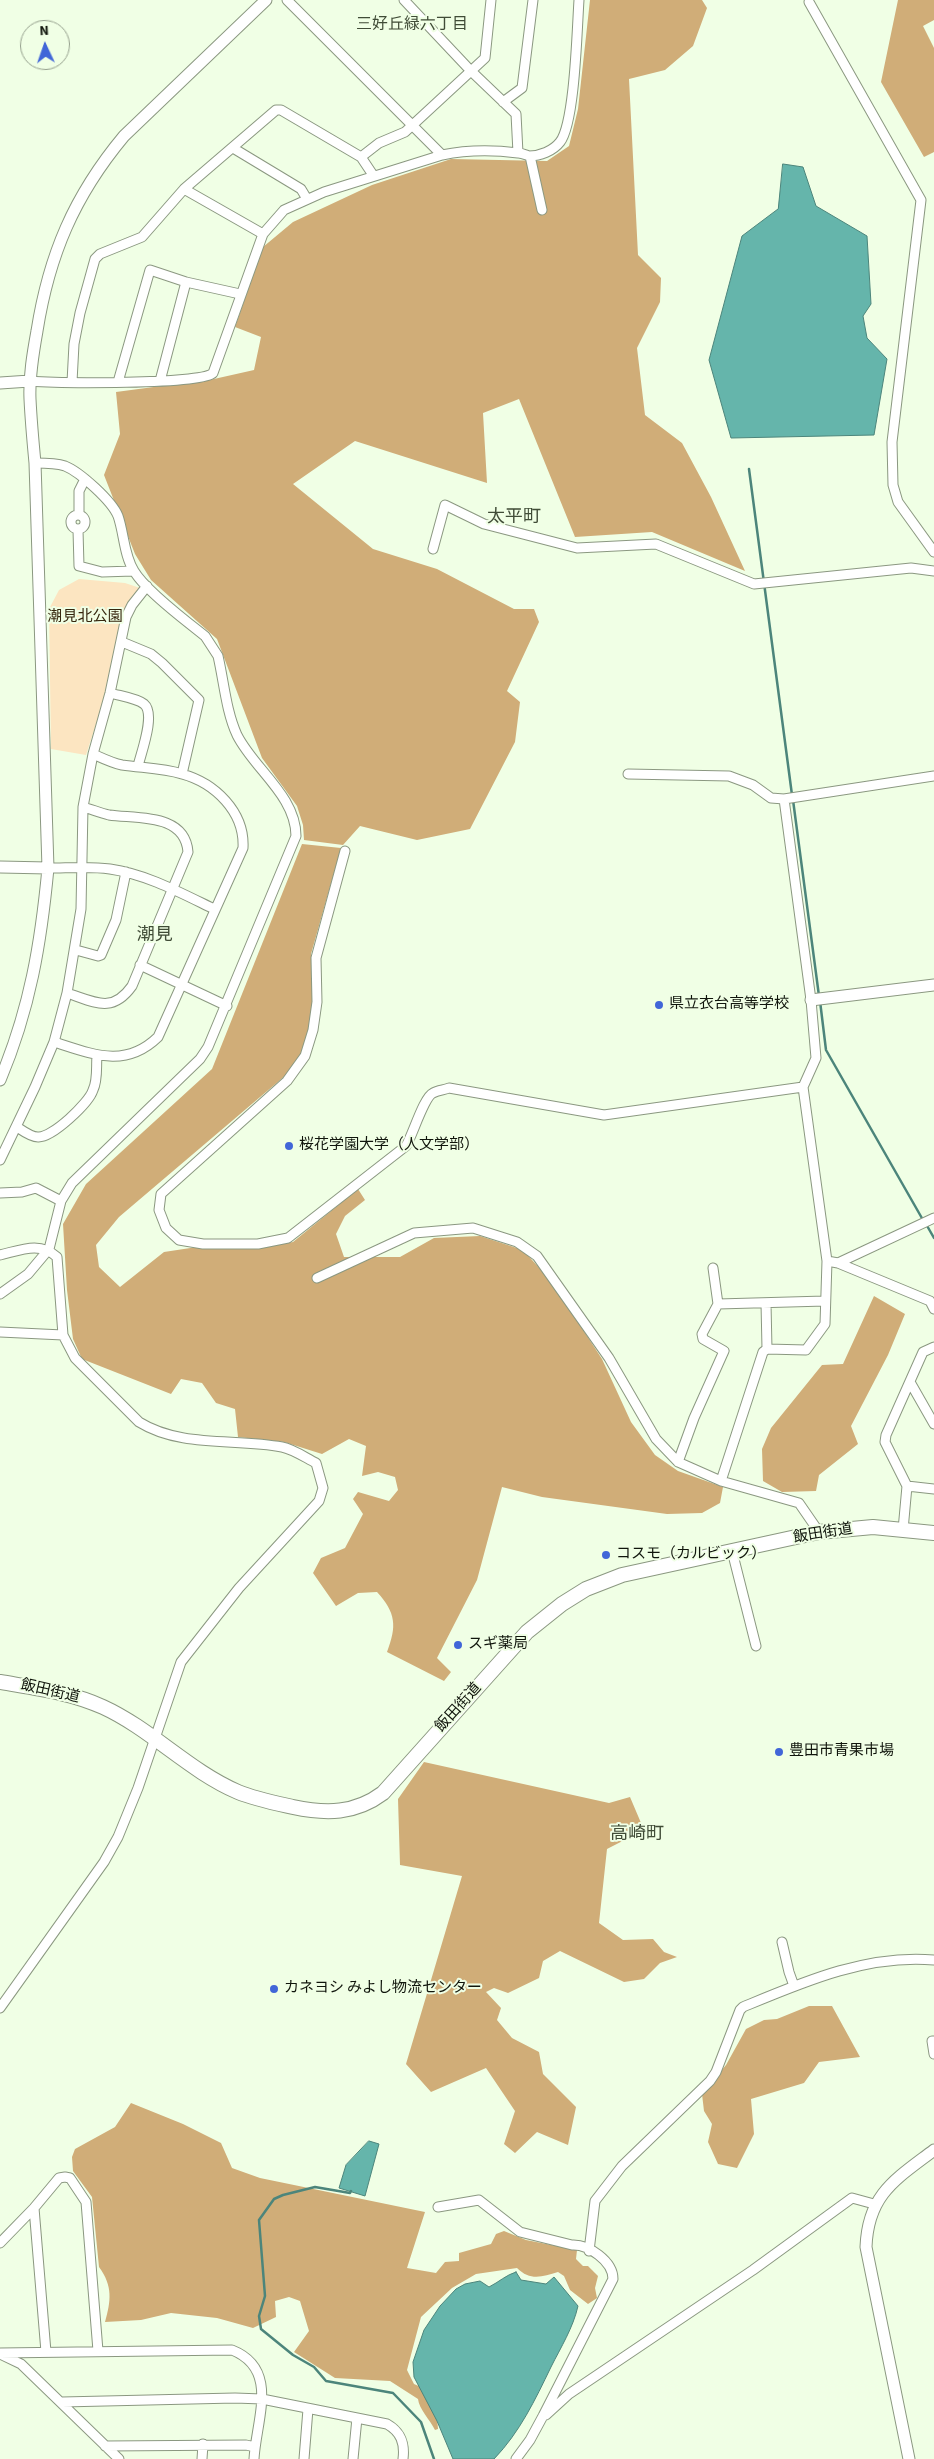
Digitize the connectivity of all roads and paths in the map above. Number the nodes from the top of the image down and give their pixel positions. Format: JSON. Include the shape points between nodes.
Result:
{"nodes":[{"id":1,"x":266,"y":0,"type":"edge"},
{"id":2,"x":287,"y":0,"type":"edge"},
{"id":3,"x":404,"y":0,"type":"edge"},
{"id":4,"x":491,"y":0,"type":"edge"},
{"id":5,"x":533,"y":0,"type":"edge"},
{"id":6,"x":579,"y":0,"type":"edge"},
{"id":7,"x":809,"y":2,"type":"dead end"},
{"id":8,"x":470,"y":70,"type":"junction"},
{"id":9,"x":503,"y":102,"type":"junction"},
{"id":10,"x":413,"y":125,"type":"junction"},
{"id":11,"x":233,"y":148,"type":"junction"},
{"id":12,"x":518,"y":153,"type":"junction"},
{"id":13,"x":442,"y":155,"type":"junction"},
{"id":14,"x":530,"y":156,"type":"junction"},
{"id":15,"x":361,"y":157,"type":"junction"},
{"id":16,"x":373,"y":175,"type":"junction"},
{"id":17,"x":184,"y":189,"type":"junction"},
{"id":18,"x":306,"y":199,"type":"junction"},
{"id":19,"x":542,"y":210,"type":"dead end"},
{"id":20,"x":263,"y":234,"type":"junction"},
{"id":21,"x":186,"y":282,"type":"junction"},
{"id":22,"x":240,"y":294,"type":"junction"},
{"id":23,"x":30,"y":381,"type":"junction"},
{"id":24,"x":160,"y":381,"type":"junction"},
{"id":25,"x":72,"y":382,"type":"junction"},
{"id":26,"x":118,"y":382,"type":"junction"},
{"id":27,"x":0,"y":383,"type":"edge"},
{"id":28,"x":35,"y":463,"type":"junction"},
{"id":29,"x":85,"y":479,"type":"junction"},
{"id":30,"x":433,"y":549,"type":"dead end"},
{"id":31,"x":934,"y":552,"type":"edge"},
{"id":32,"x":133,"y":571,"type":"junction"},
{"id":33,"x":934,"y":571,"type":"edge"},
{"id":34,"x":147,"y":586,"type":"junction"},
{"id":35,"x":122,"y":642,"type":"junction"},
{"id":36,"x":110,"y":693,"type":"junction"},
{"id":37,"x":93,"y":754,"type":"junction"},
{"id":38,"x":138,"y":766,"type":"junction"},
{"id":39,"x":182,"y":774,"type":"junction"},
{"id":40,"x":628,"y":774,"type":"dead end"},
{"id":41,"x":934,"y":776,"type":"edge"},
{"id":42,"x":784,"y":798,"type":"junction"},
{"id":43,"x":83,"y":807,"type":"junction"},
{"id":44,"x":345,"y":851,"type":"dead end"},
{"id":45,"x":0,"y":866,"type":"edge"},
{"id":46,"x":48,"y":868,"type":"junction"},
{"id":47,"x":82,"y":868,"type":"junction"},
{"id":48,"x":126,"y":872,"type":"junction"},
{"id":49,"x":172,"y":888,"type":"junction"},
{"id":50,"x":214,"y":909,"type":"junction"},
{"id":51,"x":76,"y":950,"type":"junction"},
{"id":52,"x":140,"y":965,"type":"junction"},
{"id":53,"x":934,"y":984,"type":"edge"},
{"id":54,"x":181,"y":985,"type":"junction"},
{"id":55,"x":67,"y":993,"type":"junction"},
{"id":56,"x":811,"y":1000,"type":"junction"},
{"id":57,"x":227,"y":1006,"type":"junction"},
{"id":58,"x":54,"y":1042,"type":"junction"},
{"id":59,"x":97,"y":1055,"type":"junction"},
{"id":60,"x":0,"y":1080,"type":"edge"},
{"id":61,"x":804,"y":1087,"type":"junction"},
{"id":62,"x":17,"y":1127,"type":"junction"},
{"id":63,"x":0,"y":1160,"type":"edge"},
{"id":64,"x":0,"y":1193,"type":"edge"},
{"id":65,"x":61,"y":1201,"type":"junction"},
{"id":66,"x":934,"y":1218,"type":"edge"},
{"id":67,"x":49,"y":1249,"type":"junction"},
{"id":68,"x":0,"y":1255,"type":"edge"},
{"id":69,"x":827,"y":1262,"type":"junction"},
{"id":70,"x":838,"y":1263,"type":"junction"},
{"id":71,"x":713,"y":1268,"type":"dead end"},
{"id":72,"x":317,"y":1278,"type":"dead end"},
{"id":73,"x":0,"y":1294,"type":"edge"},
{"id":74,"x":825,"y":1302,"type":"junction"},
{"id":75,"x":766,"y":1303,"type":"junction"},
{"id":76,"x":718,"y":1304,"type":"junction"},
{"id":77,"x":934,"y":1309,"type":"edge"},
{"id":78,"x":0,"y":1332,"type":"edge"},
{"id":79,"x":63,"y":1334,"type":"junction"},
{"id":80,"x":934,"y":1347,"type":"edge"},
{"id":81,"x":767,"y":1349,"type":"junction"},
{"id":82,"x":910,"y":1382,"type":"junction"},
{"id":83,"x":934,"y":1424,"type":"edge"},
{"id":84,"x":678,"y":1462,"type":"junction"},
{"id":85,"x":722,"y":1481,"type":"junction"},
{"id":86,"x":907,"y":1486,"type":"junction"},
{"id":87,"x":934,"y":1490,"type":"edge"},
{"id":88,"x":903,"y":1530,"type":"junction"},
{"id":89,"x":819,"y":1532,"type":"junction"},
{"id":90,"x":934,"y":1533,"type":"edge"},
{"id":91,"x":732,"y":1551,"type":"junction"},
{"id":92,"x":756,"y":1646,"type":"dead end"},
{"id":93,"x":0,"y":1682,"type":"edge"},
{"id":94,"x":155,"y":1740,"type":"junction"},
{"id":95,"x":782,"y":1942,"type":"dead end"},
{"id":96,"x":934,"y":1960,"type":"edge"},
{"id":97,"x":794,"y":1986,"type":"junction"},
{"id":98,"x":0,"y":2008,"type":"edge"},
{"id":99,"x":934,"y":2041,"type":"edge"},
{"id":100,"x":934,"y":2054,"type":"edge"},
{"id":101,"x":934,"y":2150,"type":"edge"},
{"id":102,"x":874,"y":2204,"type":"junction"},
{"id":103,"x":438,"y":2207,"type":"dead end"},
{"id":104,"x":34,"y":2208,"type":"junction"},
{"id":105,"x":0,"y":2244,"type":"edge"},
{"id":106,"x":590,"y":2251,"type":"junction"},
{"id":107,"x":98,"y":2351,"type":"junction"},
{"id":108,"x":46,"y":2352,"type":"junction"},
{"id":109,"x":0,"y":2354,"type":"edge"},
{"id":110,"x":262,"y":2400,"type":"junction"},
{"id":111,"x":62,"y":2402,"type":"junction"},
{"id":112,"x":308,"y":2410,"type":"junction"},
{"id":113,"x":543,"y":2416,"type":"junction"},
{"id":114,"x":357,"y":2418,"type":"junction"},
{"id":115,"x":203,"y":2444,"type":"junction"},
{"id":116,"x":105,"y":2446,"type":"junction"},
{"id":117,"x":255,"y":2447,"type":"junction"},
{"id":118,"x":119,"y":2459,"type":"edge"},
{"id":119,"x":202,"y":2459,"type":"edge"},
{"id":120,"x":254,"y":2459,"type":"edge"},
{"id":121,"x":304,"y":2459,"type":"edge"},
{"id":122,"x":353,"y":2459,"type":"edge"},
{"id":123,"x":403,"y":2459,"type":"edge"},
{"id":124,"x":516,"y":2459,"type":"edge"},
{"id":125,"x":909,"y":2459,"type":"edge"}],
"edges":[{"from":1,"to":23,"type":"street","via":[[124,136],[86,187],[55,251],[45,287]]},
{"from":2,"to":10,"type":"street"},
{"from":3,"to":8,"type":"street"},
{"from":4,"to":8,"type":"street","via":[[485,58]]},
{"from":5,"to":9,"type":"street","via":[[522,88]]},
{"from":6,"to":14,"type":"street","via":[[566,130],[555,148]]},
{"from":7,"to":31,"type":"street","via":[[921,200],[892,442],[892,485],[898,502]]},
{"from":8,"to":9,"type":"street"},
{"from":8,"to":10,"type":"street"},
{"from":9,"to":12,"type":"street","via":[[516,114]]},
{"from":10,"to":13,"type":"street"},
{"from":10,"to":15,"type":"street"},
{"from":11,"to":15,"type":"street","via":[[279,109]]},
{"from":11,"to":17,"type":"street"},
{"from":11,"to":18,"type":"street","via":[[301,189]]},
{"from":12,"to":13,"type":"street","via":[[456,152]]},
{"from":12,"to":14,"type":"street"},
{"from":13,"to":16,"type":"street"},
{"from":14,"to":19,"type":"street"},
{"from":15,"to":16,"type":"street"},
{"from":16,"to":18,"type":"street"},
{"from":17,"to":20,"type":"street"},
{"from":17,"to":25,"type":"street","via":[[142,237],[95,259],[74,344]]},
{"from":18,"to":20,"type":"street","via":[[284,210]]},
{"from":20,"to":22,"type":"street"},
{"from":21,"to":22,"type":"street"},
{"from":21,"to":24,"type":"street"},
{"from":21,"to":26,"type":"street","via":[[150,270]]},
{"from":22,"to":24,"type":"street","via":[[210,377]]},
{"from":23,"to":25,"type":"street"},
{"from":23,"to":27,"type":"street"},
{"from":23,"to":28,"type":"street"},
{"from":24,"to":26,"type":"street"},
{"from":25,"to":26,"type":"street"},
{"from":28,"to":29,"type":"street","via":[[58,464]]},
{"from":28,"to":46,"type":"street"},
{"from":29,"to":32,"type":"street","via":[[115,510]]},
{"from":29,"to":32,"type":"street","via":[[79,492],[79,515],[86,521],[85,526],[78,530],[79,566],[102,572]]},
{"from":30,"to":33,"type":"street","via":[[445,504],[484,524],[577,548],[656,544],[754,584],[911,568]]},
{"from":32,"to":34,"type":"street"},
{"from":34,"to":35,"type":"street","via":[[126,616]]},
{"from":34,"to":57,"type":"street","via":[[212,645],[218,656],[237,734],[295,819],[296,836]]},
{"from":35,"to":36,"type":"street"},
{"from":35,"to":39,"type":"street","via":[[151,654],[199,700]]},
{"from":36,"to":37,"type":"street"},
{"from":36,"to":38,"type":"street","via":[[144,704],[148,709],[148,726]]},
{"from":37,"to":38,"type":"street","via":[[120,764]]},
{"from":37,"to":43,"type":"street"},
{"from":38,"to":39,"type":"street"},
{"from":39,"to":50,"type":"street","via":[[198,780],[218,794],[235,813],[243,829],[243,848]]},
{"from":40,"to":42,"type":"street","via":[[728,776],[753,785],[771,798]]},
{"from":41,"to":42,"type":"street"},
{"from":42,"to":56,"type":"street"},
{"from":43,"to":47,"type":"street"},
{"from":43,"to":49,"type":"street","via":[[106,814],[151,818],[178,829],[185,838],[188,852]]},
{"from":44,"to":61,"type":"street","via":[[316,958],[314,1030],[305,1056],[287,1081],[161,1194],[159,1210],[166,1228],[179,1240],[203,1244],[258,1244],[288,1238],[406,1146],[431,1093],[449,1088],[604,1115]]},
{"from":45,"to":46,"type":"street"},
{"from":46,"to":47,"type":"street"},
{"from":46,"to":60,"type":"street","via":[[43,925],[32,985],[26,1011]]},
{"from":47,"to":48,"type":"street"},
{"from":47,"to":51,"type":"street"},
{"from":48,"to":49,"type":"street"},
{"from":48,"to":51,"type":"street","via":[[116,920],[101,955]]},
{"from":49,"to":50,"type":"street"},
{"from":49,"to":52,"type":"street"},
{"from":50,"to":54,"type":"street"},
{"from":51,"to":55,"type":"street"},
{"from":52,"to":54,"type":"street"},
{"from":52,"to":55,"type":"street","via":[[132,986],[116,1003],[99,1004]]},
{"from":53,"to":56,"type":"street"},
{"from":54,"to":57,"type":"street"},
{"from":54,"to":59,"type":"street","via":[[163,1028],[152,1043],[131,1055]]},
{"from":55,"to":58,"type":"street"},
{"from":56,"to":61,"type":"street","via":[[816,1058]]},
{"from":57,"to":65,"type":"street","via":[[200,1059],[72,1183]]},
{"from":58,"to":59,"type":"street"},
{"from":58,"to":62,"type":"street"},
{"from":59,"to":62,"type":"street","via":[[95,1084],[90,1097],[53,1133],[35,1137]]},
{"from":61,"to":69,"type":"street"},
{"from":62,"to":63,"type":"street"},
{"from":64,"to":65,"type":"street","via":[[36,1188]]},
{"from":65,"to":67,"type":"street"},
{"from":66,"to":70,"type":"street"},
{"from":67,"to":68,"type":"street","via":[[39,1246]]},
{"from":67,"to":73,"type":"street","via":[[28,1274]]},
{"from":67,"to":79,"type":"street","via":[[57,1257]]},
{"from":69,"to":70,"type":"street"},
{"from":69,"to":74,"type":"street"},
{"from":70,"to":77,"type":"street","via":[[930,1301]]},
{"from":71,"to":76,"type":"street"},
{"from":72,"to":84,"type":"street","via":[[414,1233],[473,1228],[517,1242],[537,1256],[609,1358],[656,1440]]},
{"from":74,"to":75,"type":"street"},
{"from":74,"to":81,"type":"street","via":[[824,1324],[809,1348]]},
{"from":75,"to":76,"type":"street"},
{"from":75,"to":81,"type":"street"},
{"from":76,"to":84,"type":"street","via":[[702,1334],[703,1339],[724,1351]]},
{"from":78,"to":79,"type":"street"},
{"from":79,"to":94,"type":"street","via":[[75,1358],[124,1408],[152,1429],[177,1437],[284,1447],[316,1464],[322,1478],[323,1488],[318,1501],[239,1588],[181,1662]]},
{"from":80,"to":82,"type":"street","via":[[922,1352]]},
{"from":81,"to":85,"type":"street"},
{"from":82,"to":83,"type":"street"},
{"from":82,"to":86,"type":"street","via":[[885,1442]]},
{"from":84,"to":85,"type":"street"},
{"from":85,"to":89,"type":"street","via":[[799,1503]]},
{"from":86,"to":87,"type":"street"},
{"from":86,"to":88,"type":"street"},
{"from":88,"to":89,"type":"main road","name":"飯田街道","via":[[873,1527]]},
{"from":88,"to":90,"type":"main road","name":"飯田街道"},
{"from":89,"to":91,"type":"main road","name":"飯田街道"},
{"from":91,"to":92,"type":"street"},
{"from":91,"to":94,"type":"main road","name":"飯田街道","via":[[622,1575],[586,1589],[562,1604],[527,1632],[383,1793],[350,1809],[321,1812],[238,1792],[212,1779]]},
{"from":93,"to":94,"type":"main road","name":"飯田街道","via":[[67,1693],[104,1708]]},
{"from":94,"to":98,"type":"street","via":[[118,1837],[104,1862]]},
{"from":95,"to":97,"type":"street"},
{"from":96,"to":97,"type":"street","via":[[905,1959],[848,1968]]},
{"from":97,"to":106,"type":"street","via":[[740,2010],[710,2081],[622,2166],[596,2201]]},
{"from":99,"to":100,"type":"street"},
{"from":101,"to":102,"type":"street","via":[[892,2182]]},
{"from":102,"to":113,"type":"street","via":[[852,2198],[753,2270],[569,2394]]},
{"from":102,"to":125,"type":"street","via":[[866,2230],[866,2247]]},
{"from":103,"to":106,"type":"street","via":[[479,2200],[520,2232],[572,2245],[580,2244]]},
{"from":104,"to":105,"type":"street"},
{"from":104,"to":107,"type":"street","via":[[59,2178],[65,2177],[70,2178],[86,2202]]},
{"from":104,"to":108,"type":"street"},
{"from":106,"to":113,"type":"street","via":[[601,2256],[610,2266],[613,2279]]},
{"from":107,"to":108,"type":"street"},
{"from":107,"to":110,"type":"street","via":[[232,2350],[257,2369]]},
{"from":108,"to":109,"type":"street"},
{"from":109,"to":111,"type":"street","via":[[21,2364]]},
{"from":110,"to":111,"type":"street"},
{"from":110,"to":112,"type":"street"},
{"from":110,"to":117,"type":"street"},
{"from":111,"to":116,"type":"street"},
{"from":112,"to":114,"type":"street"},
{"from":112,"to":121,"type":"street"},
{"from":113,"to":124,"type":"street"},
{"from":114,"to":122,"type":"street"},
{"from":114,"to":123,"type":"street","via":[[387,2424],[396,2431],[403,2440]]},
{"from":115,"to":116,"type":"street"},
{"from":115,"to":117,"type":"street"},
{"from":115,"to":119,"type":"street"},
{"from":116,"to":118,"type":"street"},
{"from":117,"to":120,"type":"street"}]}
